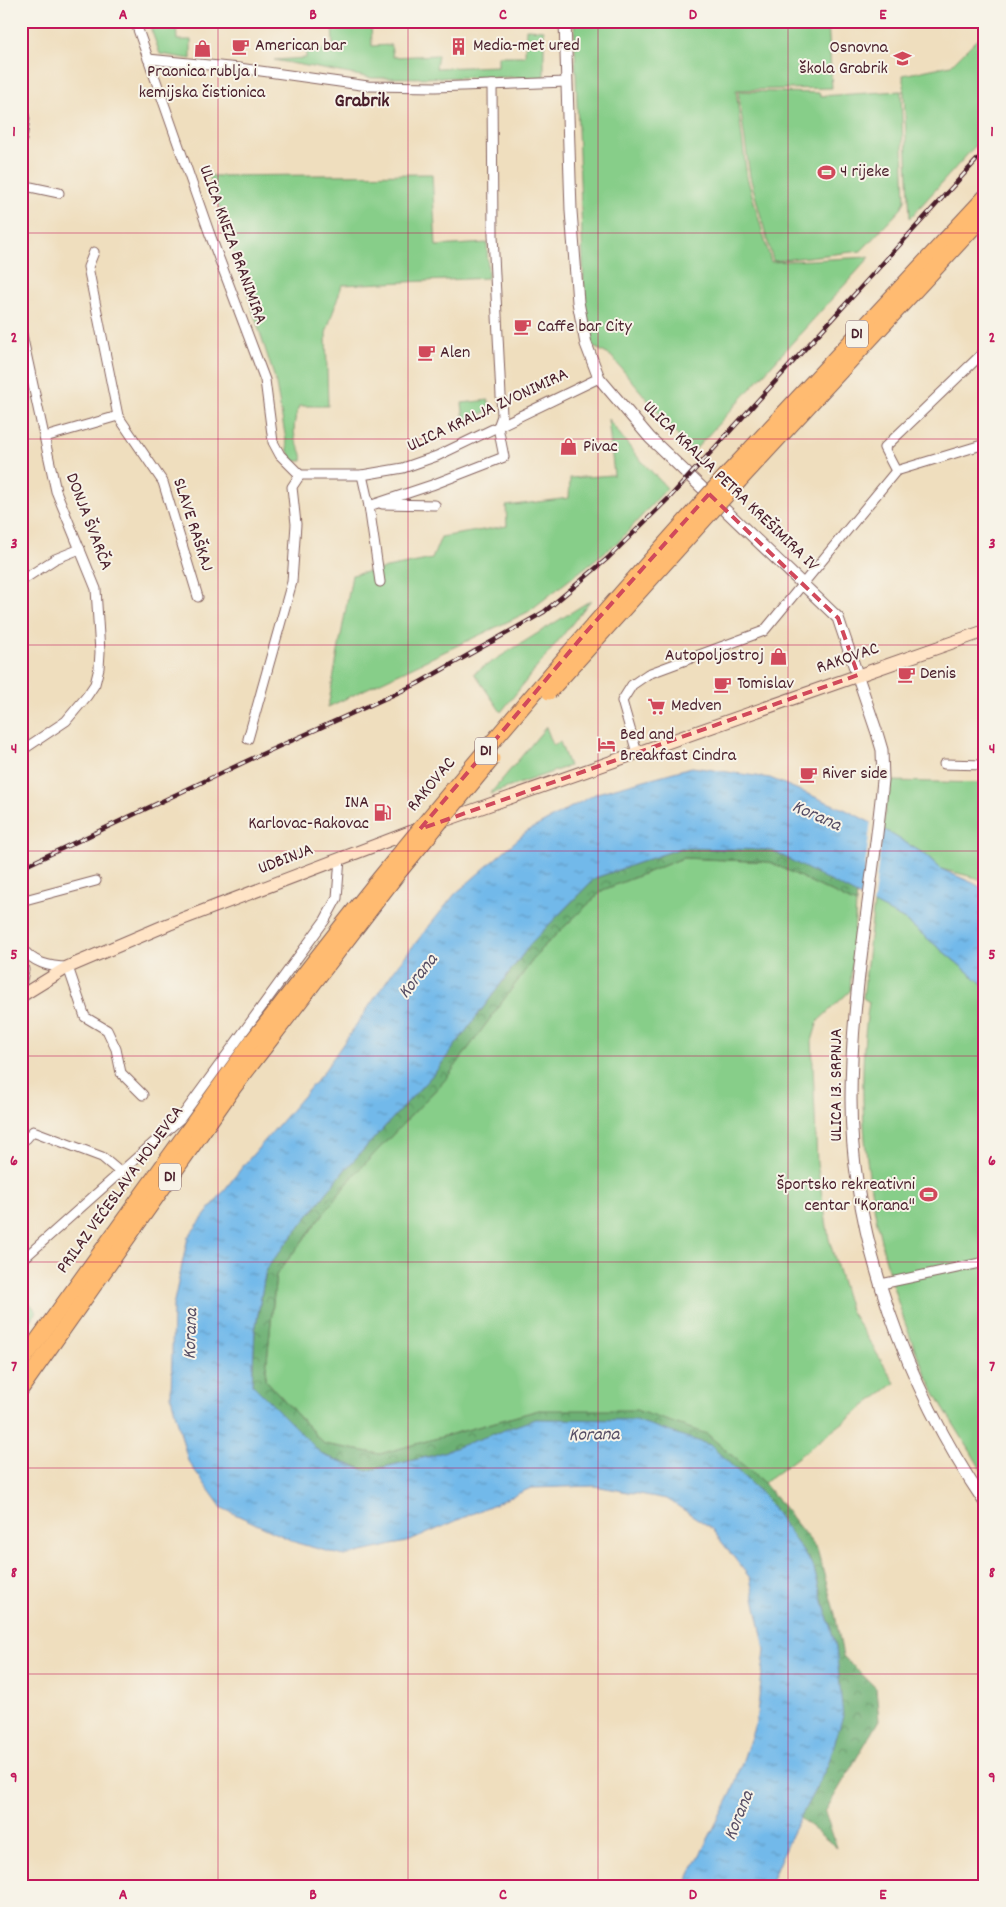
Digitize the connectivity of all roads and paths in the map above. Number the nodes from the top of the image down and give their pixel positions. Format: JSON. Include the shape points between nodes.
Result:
{"nodes":[{"id":1,"x":135,"y":21,"type":"edge"},
{"id":2,"x":565,"y":21,"type":"edge"},
{"id":3,"x":148,"y":59,"type":"junction"},
{"id":4,"x":566,"y":82,"type":"junction"},
{"id":5,"x":492,"y":85,"type":"junction"},
{"id":6,"x":21,"y":103,"type":"edge"},
{"id":7,"x":21,"y":146,"type":"edge"},
{"id":8,"x":21,"y":185,"type":"edge"},
{"id":9,"x":59,"y":193,"type":"dead end"},
{"id":10,"x":985,"y":197,"type":"edge"},
{"id":11,"x":985,"y":215,"type":"edge"},
{"id":12,"x":94,"y":252,"type":"dead end"},
{"id":13,"x":21,"y":330,"type":"edge"},
{"id":14,"x":985,"y":351,"type":"edge"},
{"id":15,"x":599,"y":378,"type":"junction"},
{"id":16,"x":118,"y":416,"type":"junction"},
{"id":17,"x":498,"y":427,"type":"junction"},
{"id":18,"x":45,"y":438,"type":"junction"},
{"id":19,"x":985,"y":444,"type":"edge"},
{"id":20,"x":896,"y":472,"type":"junction"},
{"id":21,"x":300,"y":475,"type":"junction"},
{"id":22,"x":362,"y":475,"type":"junction"},
{"id":23,"x":735,"y":475,"type":"junction"},
{"id":24,"x":372,"y":505,"type":"junction"},
{"id":25,"x":435,"y":505,"type":"dead end"},
{"id":26,"x":80,"y":549,"type":"junction"},
{"id":27,"x":21,"y":581,"type":"edge"},
{"id":28,"x":380,"y":582,"type":"dead end"},
{"id":29,"x":803,"y":583,"type":"junction"},
{"id":30,"x":198,"y":596,"type":"dead end"},
{"id":31,"x":985,"y":631,"type":"edge"},
{"id":32,"x":858,"y":675,"type":"junction"},
{"id":33,"x":248,"y":739,"type":"dead end"},
{"id":34,"x":21,"y":751,"type":"edge"},
{"id":35,"x":637,"y":753,"type":"junction"},
{"id":36,"x":944,"y":764,"type":"dead end"},
{"id":37,"x":985,"y":765,"type":"edge"},
{"id":38,"x":340,"y":858,"type":"junction"},
{"id":39,"x":96,"y":881,"type":"dead end"},
{"id":40,"x":21,"y":901,"type":"edge"},
{"id":41,"x":21,"y":947,"type":"edge"},
{"id":42,"x":21,"y":954,"type":"edge"},
{"id":43,"x":68,"y":967,"type":"junction"},
{"id":44,"x":21,"y":985,"type":"edge"},
{"id":45,"x":21,"y":996,"type":"edge"},
{"id":46,"x":258,"y":1044,"type":"joint"},
{"id":47,"x":143,"y":1095,"type":"dead end"},
{"id":48,"x":26,"y":1139,"type":"dead end"},
{"id":49,"x":121,"y":1173,"type":"junction"},
{"id":50,"x":21,"y":1261,"type":"edge"},
{"id":51,"x":985,"y":1262,"type":"edge"},
{"id":52,"x":881,"y":1284,"type":"junction"},
{"id":53,"x":59,"y":1320,"type":"junction"},
{"id":54,"x":21,"y":1363,"type":"edge"},
{"id":55,"x":21,"y":1389,"type":"edge"},
{"id":56,"x":985,"y":1502,"type":"edge"}],
"edges":[{"from":1,"to":3,"type":"street","name":"ULICA KNEZA BRANIMIRA"},
{"from":2,"to":4,"type":"street","name":"ULICA KRALJA PETRA KREŠIMIRA IV"},
{"from":3,"to":5,"type":"street","via":[[368,86]]},
{"from":3,"to":21,"type":"street","name":"ULICA KNEZA BRANIMIRA","via":[[265,380],[273,442],[280,455]]},
{"from":4,"to":5,"type":"street"},
{"from":4,"to":15,"type":"street","name":"ULICA KRALJA PETRA KREŠIMIRA IV","via":[[578,302],[586,344]]},
{"from":5,"to":17,"type":"street","via":[[493,236],[502,416]]},
{"from":6,"to":7,"type":"street","via":[[25,124]]},
{"from":8,"to":9,"type":"street"},
{"from":10,"to":23,"type":"highway","number":"D1"},
{"from":11,"to":23,"type":"highway","number":"D1"},
{"from":12,"to":16,"type":"street","name":"SLAVE RAŠKAJ","via":[[88,267]]},
{"from":13,"to":18,"type":"street","name":"DONJA ŠVARČA"},
{"from":14,"to":20,"type":"street","via":[[884,448]]},
{"from":15,"to":17,"type":"street","name":"ULICA KRALJA ZVONIMIRA"},
{"from":15,"to":29,"type":"street","name":"ULICA KRALJA PETRA KREŠIMIRA IV","via":[[650,438]]},
{"from":16,"to":18,"type":"street"},
{"from":16,"to":30,"type":"street","name":"SLAVE RAŠKAJ","via":[[163,482]]},
{"from":17,"to":22,"type":"street","name":"ULICA KRALJA ZVONIMIRA","via":[[403,468]]},
{"from":17,"to":24,"type":"street","via":[[504,456]]},
{"from":18,"to":26,"type":"street","name":"DONJA ŠVARČA","via":[[56,491]]},
{"from":19,"to":20,"type":"street"},
{"from":20,"to":29,"type":"street"},
{"from":21,"to":22,"type":"street","name":"ULICA KRALJA ZVONIMIRA"},
{"from":21,"to":33,"type":"street","via":[[292,487],[296,524],[292,582]]},
{"from":22,"to":24,"type":"street"},
{"from":23,"to":46,"type":"highway","name":"RAKOVAC","number":"D1","bridge":true,"via":[[476,778]]},
{"from":24,"to":25,"type":"street"},
{"from":24,"to":28,"type":"street"},
{"from":26,"to":27,"type":"street","via":[[55,559]]},
{"from":26,"to":34,"type":"street","name":"DONJA ŠVARČA","via":[[96,589],[100,630],[99,668],[95,684],[66,721]]},
{"from":29,"to":32,"type":"street","name":"ULICA KRALJA PETRA KREŠIMIRA IV","via":[[838,618]]},
{"from":29,"to":35,"type":"street","via":[[764,631],[648,674],[632,685],[622,701]]},
{"from":31,"to":32,"type":"main road","name":"RAKOVAC"},
{"from":32,"to":35,"type":"main road","name":"RAKOVAC"},
{"from":32,"to":52,"type":"street","name":"ULICA 13. SRPNJA","via":[[882,750],[882,787],[857,989],[851,1100],[868,1236]]},
{"from":35,"to":38,"type":"main road","name":"RAKOVAC"},
{"from":36,"to":37,"type":"street"},
{"from":38,"to":43,"type":"main road","name":"UDBINJA"},
{"from":38,"to":49,"type":"street","name":"UDBINJA","via":[[337,898],[325,920],[180,1119]]},
{"from":39,"to":40,"type":"street"},
{"from":41,"to":43,"type":"street","via":[[49,966]]},
{"from":42,"to":44,"type":"street","via":[[24,970]]},
{"from":43,"to":45,"type":"main road","name":"UDBINJA"},
{"from":43,"to":47,"type":"street","via":[[85,1017],[107,1030],[116,1049],[121,1073]]},
{"from":46,"to":53,"type":"highway","name":"PRILAZ VEĆESLAVA HOLJEVCA","number":"D1","via":[[234,1086]]},
{"from":48,"to":49,"type":"street","via":[[33,1131],[102,1157]]},
{"from":49,"to":50,"type":"street","name":"UDBINJA"},
{"from":51,"to":52,"type":"street"},
{"from":52,"to":56,"type":"street","name":"ULICA 13. SRPNJA","via":[[904,1352],[925,1400]]},
{"from":53,"to":54,"type":"highway","name":"PRILAZ VEĆESLAVA HOLJEVCA","number":"D1"},
{"from":53,"to":55,"type":"highway","name":"PRILAZ VEĆESLAVA HOLJEVCA","number":"D1"}]}
